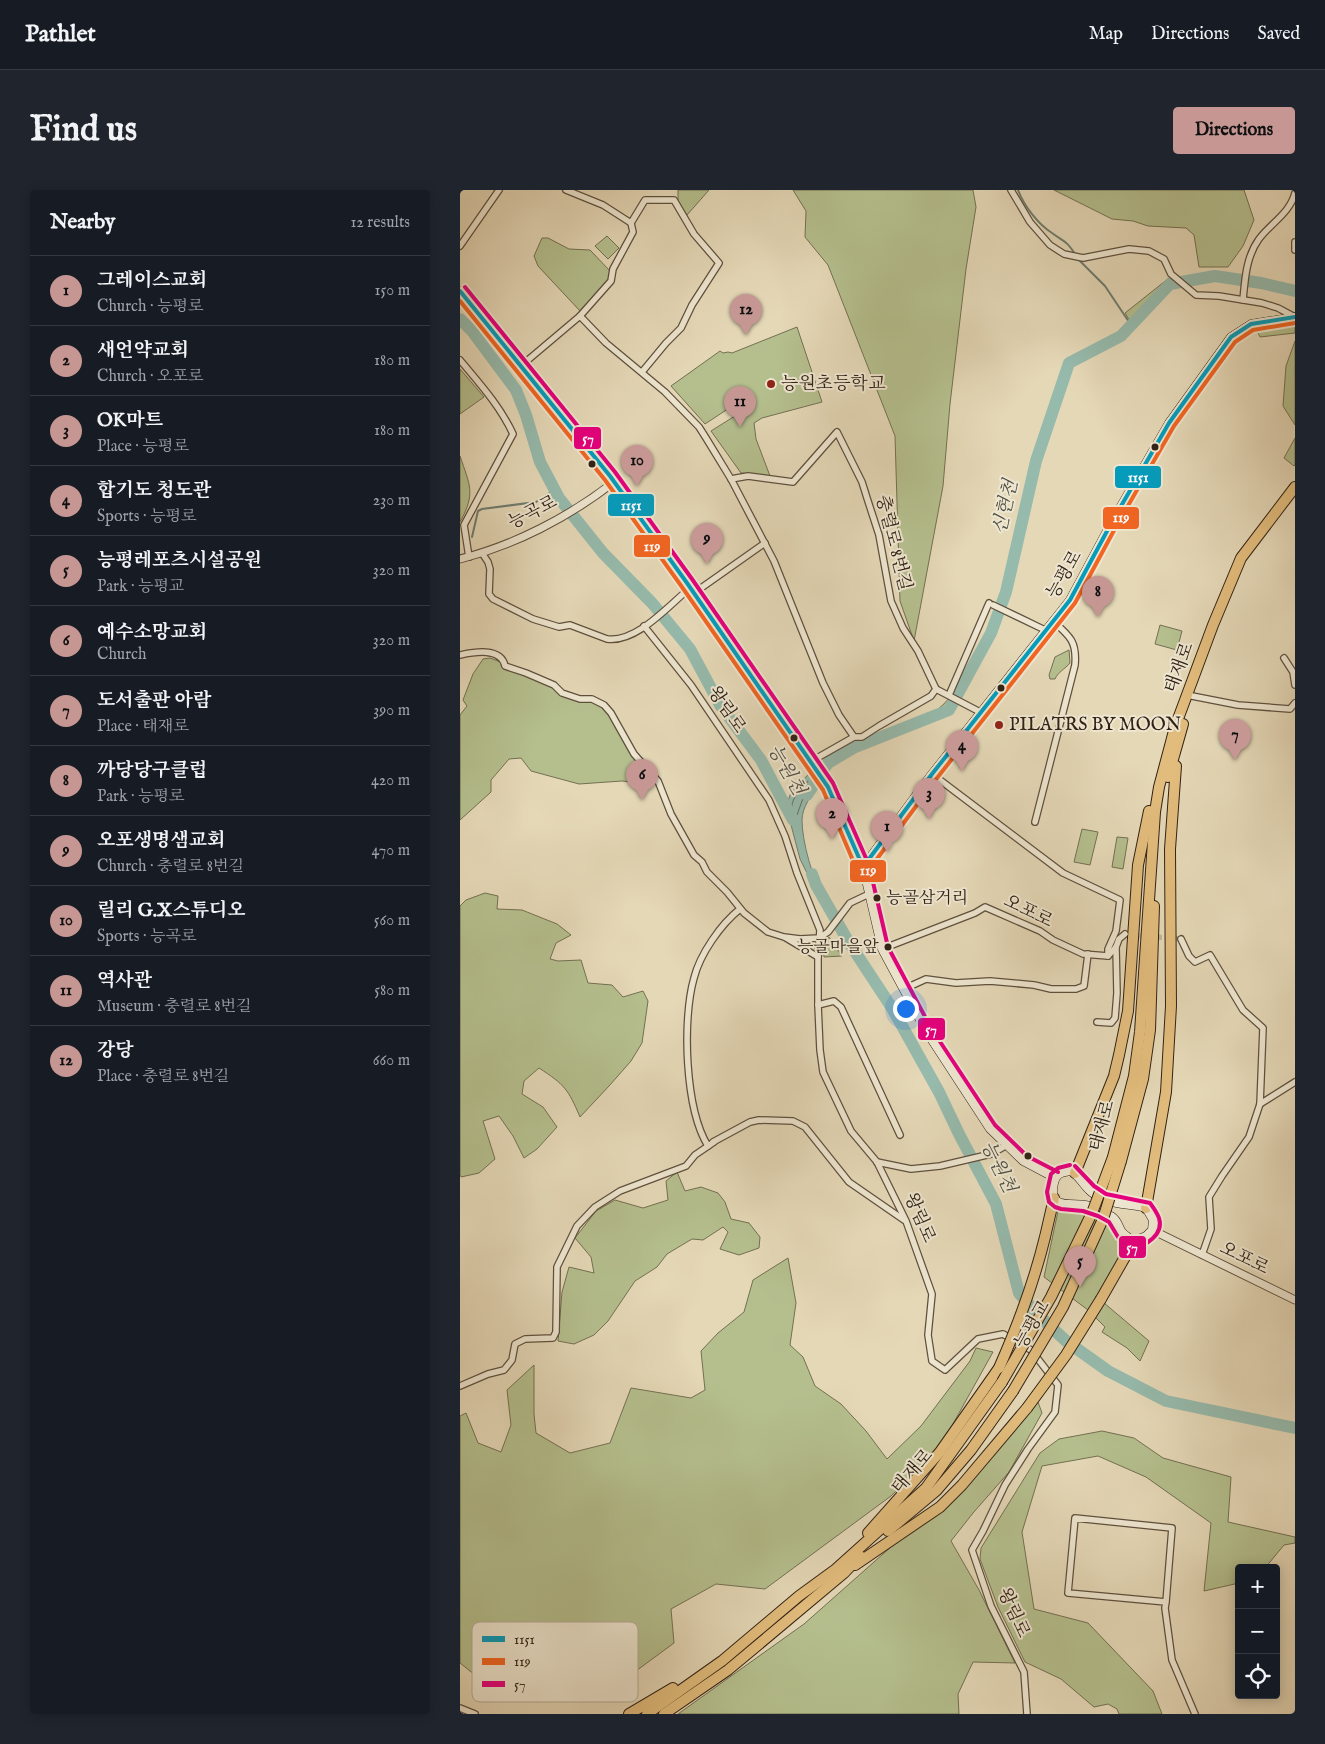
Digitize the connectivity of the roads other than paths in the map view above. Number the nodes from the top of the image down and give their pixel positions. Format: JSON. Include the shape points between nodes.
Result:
{"nodes":[{"id":1,"x":499,"y":190,"type":"edge"},
{"id":2,"x":566,"y":190,"type":"edge"},
{"id":3,"x":1011,"y":190,"type":"edge"},
{"id":4,"x":1295,"y":193,"type":"edge"},
{"id":5,"x":631,"y":223,"type":"junction"},
{"id":6,"x":1295,"y":242,"type":"edge"},
{"id":7,"x":460,"y":246,"type":"edge"},
{"id":8,"x":1295,"y":250,"type":"edge"},
{"id":9,"x":460,"y":291,"type":"edge"},
{"id":10,"x":1243,"y":300,"type":"junction"},
{"id":11,"x":580,"y":316,"type":"junction"},
{"id":12,"x":1295,"y":316,"type":"edge"},
{"id":13,"x":460,"y":360,"type":"edge"},
{"id":14,"x":522,"y":365,"type":"junction"},
{"id":15,"x":642,"y":372,"type":"junction"},
{"id":16,"x":731,"y":479,"type":"junction"},
{"id":17,"x":614,"y":482,"type":"junction"},
{"id":18,"x":1295,"y":487,"type":"edge"},
{"id":19,"x":1295,"y":495,"type":"edge"},
{"id":20,"x":765,"y":543,"type":"junction"},
{"id":21,"x":482,"y":553,"type":"junction"},
{"id":22,"x":469,"y":557,"type":"junction"},
{"id":23,"x":460,"y":560,"type":"edge"},
{"id":24,"x":692,"y":590,"type":"junction"},
{"id":25,"x":1054,"y":622,"type":"junction"},
{"id":26,"x":646,"y":626,"type":"junction"},
{"id":27,"x":1045,"y":630,"type":"junction"},
{"id":28,"x":460,"y":655,"type":"edge"},
{"id":29,"x":1284,"y":658,"type":"dead end"},
{"id":30,"x":1295,"y":685,"type":"edge"},
{"id":31,"x":936,"y":689,"type":"junction"},
{"id":32,"x":950,"y":696,"type":"junction"},
{"id":33,"x":1192,"y":696,"type":"junction"},
{"id":34,"x":1295,"y":702,"type":"edge"},
{"id":35,"x":980,"y":712,"type":"junction"},
{"id":36,"x":1179,"y":728,"type":"junction"},
{"id":37,"x":854,"y":737,"type":"junction"},
{"id":38,"x":810,"y":762,"type":"junction"},
{"id":39,"x":932,"y":774,"type":"junction"},
{"id":40,"x":1035,"y":822,"type":"dead end"},
{"id":41,"x":863,"y":867,"type":"junction"},
{"id":42,"x":869,"y":894,"type":"junction"},
{"id":43,"x":740,"y":908,"type":"junction"},
{"id":44,"x":1125,"y":934,"type":"dead end"},
{"id":45,"x":784,"y":937,"type":"junction"},
{"id":46,"x":819,"y":938,"type":"junction"},
{"id":47,"x":1181,"y":939,"type":"dead end"},
{"id":48,"x":1116,"y":947,"type":"junction"},
{"id":49,"x":882,"y":949,"type":"junction"},
{"id":50,"x":1088,"y":954,"type":"junction"},
{"id":51,"x":1108,"y":956,"type":"junction"},
{"id":52,"x":818,"y":957,"type":"junction"},
{"id":53,"x":904,"y":989,"type":"junction"},
{"id":54,"x":818,"y":1005,"type":"junction"},
{"id":55,"x":1097,"y":1022,"type":"dead end"},
{"id":56,"x":1295,"y":1082,"type":"edge"},
{"id":57,"x":1260,"y":1104,"type":"junction"},
{"id":58,"x":900,"y":1135,"type":"dead end"},
{"id":59,"x":1007,"y":1145,"type":"junction"},
{"id":60,"x":708,"y":1146,"type":"junction"},
{"id":61,"x":1117,"y":1159,"type":"junction"},
{"id":62,"x":876,"y":1162,"type":"junction"},
{"id":63,"x":1075,"y":1173,"type":"junction"},
{"id":64,"x":1054,"y":1178,"type":"junction"},
{"id":65,"x":1054,"y":1198,"type":"junction"},
{"id":66,"x":1146,"y":1208,"type":"junction"},
{"id":67,"x":906,"y":1221,"type":"junction"},
{"id":68,"x":1152,"y":1230,"type":"junction"},
{"id":69,"x":1136,"y":1241,"type":"junction"},
{"id":70,"x":1202,"y":1254,"type":"junction"},
{"id":71,"x":1295,"y":1300,"type":"edge"},
{"id":72,"x":460,"y":1386,"type":"edge"},
{"id":73,"x":1013,"y":1391,"type":"joint"},
{"id":74,"x":840,"y":1571,"type":"junction"},
{"id":75,"x":1166,"y":1602,"type":"junction"},
{"id":76,"x":722,"y":1661,"type":"junction"},
{"id":77,"x":460,"y":1708,"type":"edge"},
{"id":78,"x":475,"y":1714,"type":"edge"},
{"id":79,"x":629,"y":1714,"type":"edge"},
{"id":80,"x":646,"y":1714,"type":"edge"},
{"id":81,"x":664,"y":1714,"type":"edge"},
{"id":82,"x":1027,"y":1714,"type":"edge"},
{"id":83,"x":1195,"y":1714,"type":"edge"}],
"edges":[{"from":1,"to":7,"type":"street"},
{"from":2,"to":5,"type":"street","via":[[603,205]]},
{"from":3,"to":10,"type":"street","via":[[1030,222],[1050,245],[1064,254],[1083,258],[1129,249],[1149,251],[1164,259],[1172,274],[1196,295]]},
{"from":4,"to":10,"type":"street","via":[[1292,203],[1258,240],[1246,266]]},
{"from":5,"to":11,"type":"street","via":[[633,232],[613,269],[611,281]]},
{"from":5,"to":15,"type":"street","via":[[645,200],[674,200],[694,234],[718,263],[681,328]]},
{"from":6,"to":8,"type":"street"},
{"from":9,"to":14,"type":"main road"},
{"from":10,"to":12,"type":"street","via":[[1262,303]]},
{"from":11,"to":14,"type":"street"},
{"from":11,"to":15,"type":"street","via":[[606,343]]},
{"from":12,"to":25,"type":"main road","name":"능평로","via":[[1251,324],[1231,338],[1169,423],[1070,600]]},
{"from":13,"to":22,"type":"street","via":[[498,406],[513,434],[464,525]]},
{"from":14,"to":17,"type":"main road"},
{"from":15,"to":16,"type":"street","via":[[698,428]]},
{"from":16,"to":20,"type":"street"},
{"from":16,"to":31,"type":"street","name":"충렬로 8번길","via":[[748,476],[793,482],[837,432],[862,482],[879,535],[891,600]]},
{"from":17,"to":21,"type":"street","name":"능곡로","via":[[532,534]]},
{"from":17,"to":24,"type":"main road"},
{"from":18,"to":36,"type":"highway","name":"태재로","via":[[1242,558],[1213,625]]},
{"from":19,"to":33,"type":"highway","name":"태재로","via":[[1247,560],[1217,627]]},
{"from":20,"to":24,"type":"street"},
{"from":20,"to":37,"type":"street","via":[[830,699]]},
{"from":21,"to":22,"type":"street","name":"능곡로"},
{"from":21,"to":26,"type":"street","via":[[490,569],[489,594],[533,619],[559,627],[570,625],[612,640]]},
{"from":22,"to":23,"type":"street","name":"능곡로"},
{"from":24,"to":26,"type":"street","via":[[683,593]]},
{"from":24,"to":38,"type":"main road"},
{"from":25,"to":27,"type":"main road","name":"능평로"},
{"from":25,"to":40,"type":"street","via":[[1070,636],[1076,651]]},
{"from":26,"to":46,"type":"street","name":"왕림로","via":[[691,685],[769,800],[820,930]]},
{"from":27,"to":32,"type":"street","via":[[991,604]]},
{"from":27,"to":35,"type":"main road","name":"능평로"},
{"from":28,"to":43,"type":"street","via":[[482,652],[499,655],[505,666],[554,685],[562,693],[604,705],[634,754],[658,781],[671,814],[694,855]]},
{"from":29,"to":30,"type":"street","via":[[1293,672]]},
{"from":31,"to":32,"type":"street"},
{"from":31,"to":37,"type":"street","via":[[931,696],[862,737]]},
{"from":32,"to":35,"type":"street"},
{"from":33,"to":34,"type":"street","via":[[1238,705],[1290,709]]},
{"from":33,"to":36,"type":"highway","name":"태재로"},
{"from":35,"to":39,"type":"main road","name":"능평로"},
{"from":36,"to":61,"type":"highway","name":"태재로","via":[[1160,811],[1150,1030],[1143,1079]]},
{"from":36,"to":63,"type":"highway","via":[[1168,740],[1156,776],[1138,865],[1128,1011],[1119,1055],[1114,1076]]},
{"from":36,"to":66,"type":"highway","via":[[1170,849],[1171,1006],[1166,1092]]},
{"from":37,"to":38,"type":"street"},
{"from":38,"to":41,"type":"main road","via":[[828,787]]},
{"from":39,"to":41,"type":"main road","name":"능평로"},
{"from":39,"to":51,"type":"street","via":[[1063,873],[1120,900],[1116,931]]},
{"from":41,"to":42,"type":"main road"},
{"from":42,"to":46,"type":"street","via":[[848,904],[828,932]]},
{"from":42,"to":49,"type":"main road"},
{"from":43,"to":45,"type":"street","via":[[763,929]]},
{"from":43,"to":60,"type":"street","via":[[722,926],[706,951],[694,977],[688,1009],[690,1089],[699,1131]]},
{"from":44,"to":48,"type":"street","via":[[1118,939]]},
{"from":45,"to":46,"type":"street"},
{"from":45,"to":52,"type":"street"},
{"from":46,"to":52,"type":"street","name":"왕림로"},
{"from":47,"to":57,"type":"street","via":[[1195,962],[1210,955],[1243,1010],[1263,1028]]},
{"from":48,"to":51,"type":"street"},
{"from":48,"to":55,"type":"street","via":[[1115,1018],[1110,1022]]},
{"from":49,"to":50,"type":"street","name":"오포로","via":[[985,908]]},
{"from":49,"to":53,"type":"main road"},
{"from":50,"to":51,"type":"street","name":"오포로"},
{"from":50,"to":53,"type":"street","via":[[1084,986],[1076,989],[926,980]]},
{"from":52,"to":54,"type":"street","name":"왕림로"},
{"from":53,"to":59,"type":"main road","via":[[926,1031],[990,1129]]},
{"from":54,"to":58,"type":"street","via":[[834,1001],[841,1007]]},
{"from":54,"to":62,"type":"street","name":"왕림로","via":[[823,1072],[850,1132]]},
{"from":56,"to":57,"type":"street"},
{"from":57,"to":70,"type":"street","via":[[1249,1137],[1209,1197],[1211,1229]]},
{"from":59,"to":62,"type":"street","via":[[991,1154],[940,1166],[911,1169]]},
{"from":59,"to":64,"type":"main road","via":[[1023,1161]]},
{"from":60,"to":67,"type":"street","via":[[750,1122],[792,1120],[804,1127],[849,1182]]},
{"from":60,"to":72,"type":"street","via":[[686,1166],[620,1191],[595,1207],[576,1226],[557,1267],[556,1332],[553,1338],[525,1339],[515,1344],[512,1360],[504,1370]]},
{"from":61,"to":73,"type":"highway","name":"능평교","bridge":true,"via":[[1103,1219],[1063,1306]]},
{"from":61,"to":74,"type":"highway","name":"태재로","bridge":true,"via":[[1051,1297],[1002,1382],[926,1488]]},
{"from":62,"to":67,"type":"street","name":"왕림로"},
{"from":63,"to":64,"type":"main road","via":[[1060,1173]]},
{"from":63,"to":66,"type":"main road","via":[[1092,1193],[1125,1206]]},
{"from":64,"to":65,"type":"main road"},
{"from":65,"to":69,"type":"main road","via":[[1070,1206],[1093,1206],[1116,1219],[1123,1234]]},
{"from":65,"to":74,"type":"highway","bridge":true,"via":[[1036,1272],[999,1368],[940,1452]]},
{"from":66,"to":68,"type":"main road","via":[[1153,1220]]},
{"from":67,"to":82,"type":"street","name":"왕림로","via":[[932,1294],[928,1335],[932,1361],[945,1370],[978,1339],[1003,1334],[1031,1350],[1058,1385],[1055,1412],[1005,1486],[972,1550],[991,1606],[1024,1672]]},
{"from":68,"to":69,"type":"main road"},
{"from":68,"to":70,"type":"street","name":"오포로"},
{"from":69,"to":74,"type":"highway","bridge":true,"via":[[1066,1355],[1027,1408],[962,1485],[940,1507]]},
{"from":70,"to":71,"type":"street","name":"오포로"},
{"from":73,"to":74,"type":"highway","name":"태재로","via":[[971,1450],[936,1491]]},
{"from":74,"to":76,"type":"highway","name":"태재로","via":[[799,1596]]},
{"from":74,"to":81,"type":"highway","name":"태재로","via":[[728,1670]]},
{"from":75,"to":75,"type":"street","via":[[1172,1528],[1075,1518],[1068,1593]]},
{"from":75,"to":83,"type":"street","via":[[1172,1660]]},
{"from":76,"to":79,"type":"highway"},
{"from":76,"to":80,"type":"highway","name":"태재로"},
{"from":77,"to":78,"type":"street"}]}
